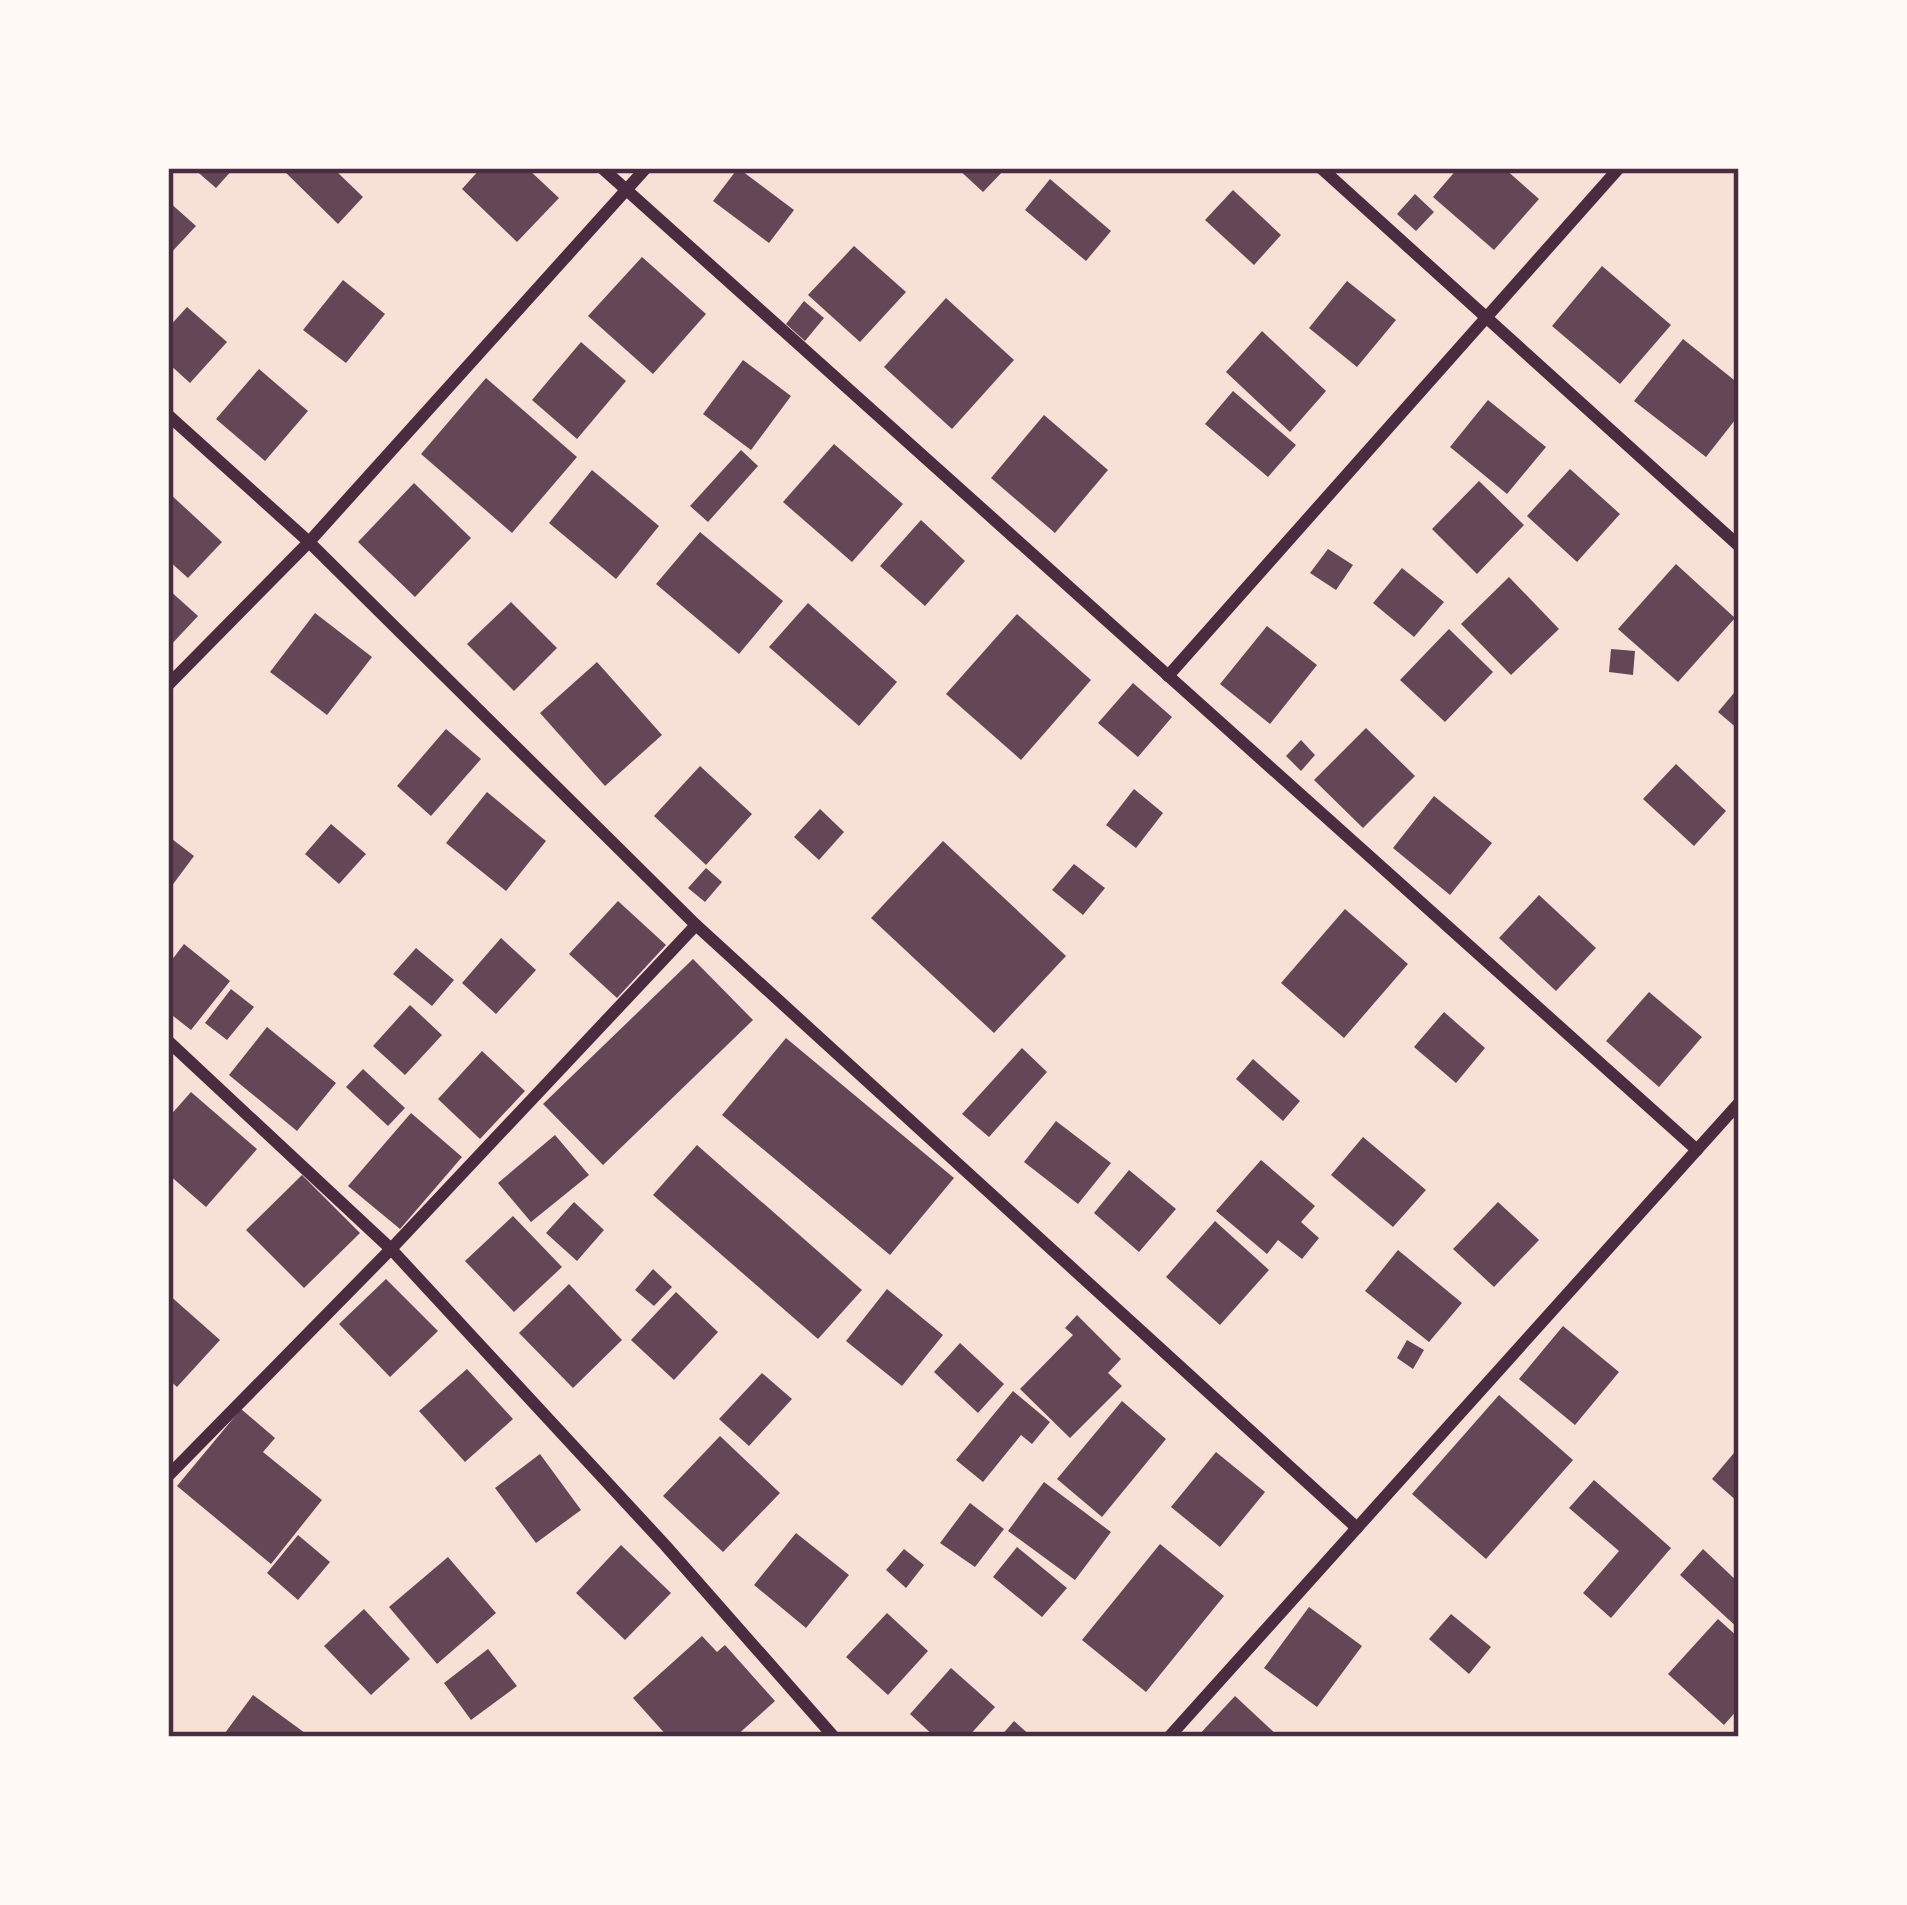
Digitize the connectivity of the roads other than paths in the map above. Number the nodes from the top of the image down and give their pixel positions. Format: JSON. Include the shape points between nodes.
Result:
{"nodes":[{"id":1,"x":602,"y":168,"type":"edge"},
{"id":2,"x":646,"y":168,"type":"edge"},
{"id":3,"x":1321,"y":168,"type":"edge"},
{"id":4,"x":1619,"y":168,"type":"edge"},
{"id":5,"x":625,"y":190,"type":"junction"},
{"id":6,"x":1488,"y":320,"type":"junction"},
{"id":7,"x":168,"y":416,"type":"edge"},
{"id":8,"x":309,"y":542,"type":"junction"},
{"id":9,"x":1739,"y":546,"type":"edge"},
{"id":10,"x":1168,"y":676,"type":"junction"},
{"id":11,"x":168,"y":685,"type":"edge"},
{"id":12,"x":696,"y":926,"type":"junction"},
{"id":13,"x":168,"y":1041,"type":"edge"},
{"id":14,"x":1739,"y":1103,"type":"edge"},
{"id":15,"x":1697,"y":1150,"type":"junction"},
{"id":16,"x":391,"y":1249,"type":"junction"},
{"id":17,"x":168,"y":1476,"type":"edge"},
{"id":18,"x":1357,"y":1528,"type":"junction"},
{"id":19,"x":833,"y":1737,"type":"edge"},
{"id":20,"x":1169,"y":1737,"type":"edge"}],
"edges":[{"from":1,"to":5,"type":"street"},
{"from":2,"to":5,"type":"street"},
{"from":3,"to":6,"type":"street"},
{"from":4,"to":6,"type":"street"},
{"from":5,"to":8,"type":"street"},
{"from":5,"to":10,"type":"street"},
{"from":6,"to":9,"type":"street"},
{"from":6,"to":10,"type":"street"},
{"from":7,"to":8,"type":"street"},
{"from":8,"to":11,"type":"street"},
{"from":8,"to":12,"type":"street"},
{"from":10,"to":15,"type":"street"},
{"from":12,"to":16,"type":"street"},
{"from":12,"to":18,"type":"street"},
{"from":13,"to":16,"type":"street"},
{"from":14,"to":15,"type":"street"},
{"from":15,"to":18,"type":"street"},
{"from":16,"to":17,"type":"street"},
{"from":16,"to":19,"type":"street"},
{"from":18,"to":20,"type":"street"}]}
